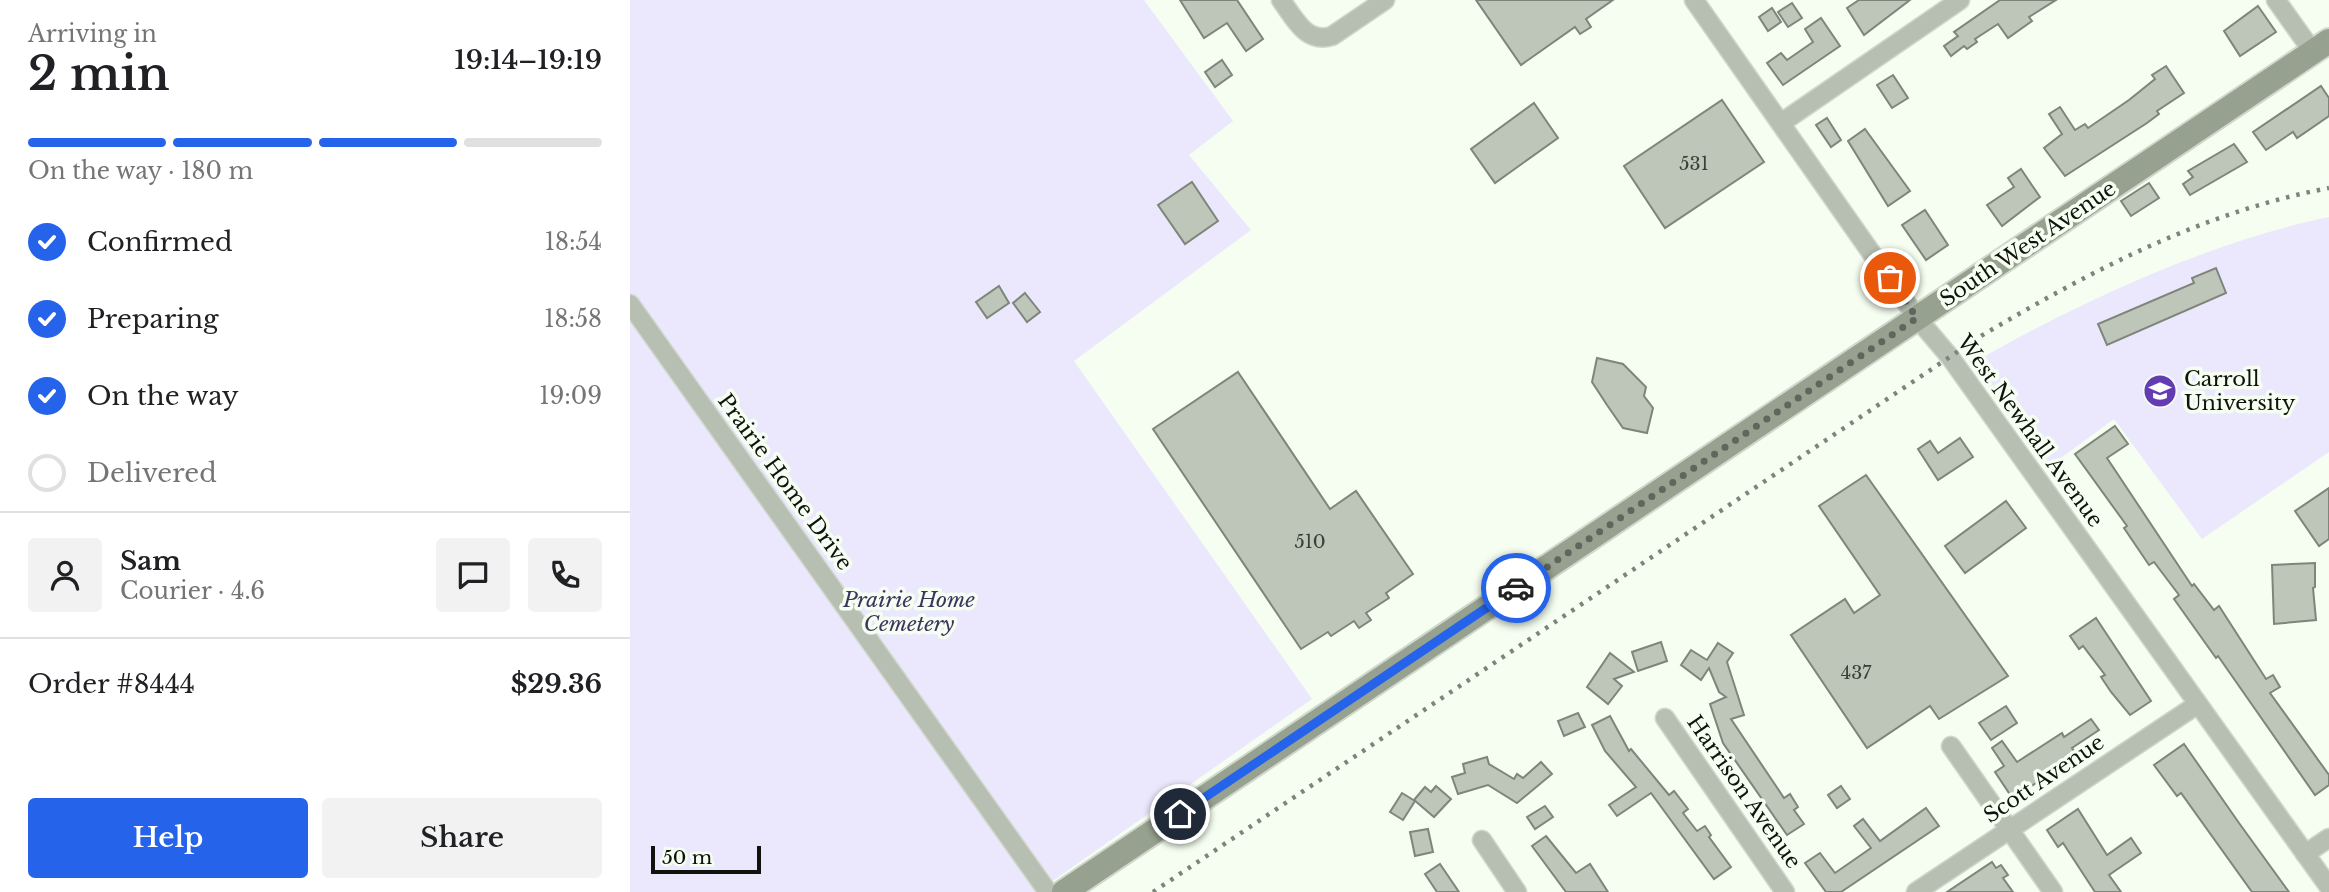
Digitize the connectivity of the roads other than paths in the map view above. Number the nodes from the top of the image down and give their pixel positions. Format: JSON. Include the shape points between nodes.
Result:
{"nodes":[{"id":1,"x":1281,"y":0,"type":"edge"},
{"id":2,"x":1385,"y":0,"type":"edge"},
{"id":3,"x":1694,"y":0,"type":"edge"},
{"id":4,"x":1960,"y":0,"type":"edge"},
{"id":5,"x":2276,"y":0,"type":"edge"},
{"id":6,"x":2321,"y":46,"type":"edge"},
{"id":7,"x":1781,"y":123,"type":"junction"},
{"id":8,"x":630,"y":304,"type":"edge"},
{"id":9,"x":1917,"y":318,"type":"junction"},
{"id":10,"x":2198,"y":704,"type":"junction"},
{"id":11,"x":1665,"y":718,"type":"dead end"},
{"id":12,"x":1951,"y":746,"type":"dead end"},
{"id":13,"x":2010,"y":829,"type":"junction"},
{"id":14,"x":2329,"y":838,"type":"edge"},
{"id":15,"x":1482,"y":840,"type":"dead end"},
{"id":16,"x":2305,"y":854,"type":"junction"},
{"id":17,"x":2329,"y":887,"type":"edge"},
{"id":18,"x":1048,"y":892,"type":"edge"},
{"id":19,"x":1064,"y":892,"type":"edge"},
{"id":20,"x":1517,"y":892,"type":"edge"},
{"id":21,"x":1785,"y":892,"type":"edge"},
{"id":22,"x":1916,"y":892,"type":"edge"},
{"id":23,"x":2053,"y":892,"type":"edge"}],
"edges":[{"from":1,"to":2,"type":"street","via":[[1305,32],[1322,39]]},
{"from":3,"to":7,"type":"street","name":"West Newhall Avenue"},
{"from":4,"to":7,"type":"street"},
{"from":5,"to":6,"type":"street"},
{"from":6,"to":9,"type":"street","name":"South West Avenue"},
{"from":7,"to":9,"type":"street","name":"West Newhall Avenue"},
{"from":8,"to":18,"type":"street","name":"Prairie Home Drive"},
{"from":9,"to":10,"type":"street","name":"West Newhall Avenue","via":[[1950,357]]},
{"from":9,"to":19,"type":"street","name":"South West Avenue"},
{"from":10,"to":13,"type":"street","name":"Scott Avenue"},
{"from":10,"to":16,"type":"street","name":"West Newhall Avenue"},
{"from":11,"to":21,"type":"street","name":"Harrison Avenue"},
{"from":12,"to":13,"type":"street"},
{"from":13,"to":22,"type":"street","name":"Scott Avenue"},
{"from":13,"to":23,"type":"street"},
{"from":14,"to":16,"type":"street"},
{"from":15,"to":20,"type":"street"},
{"from":16,"to":17,"type":"street","name":"West Newhall Avenue"}]}
